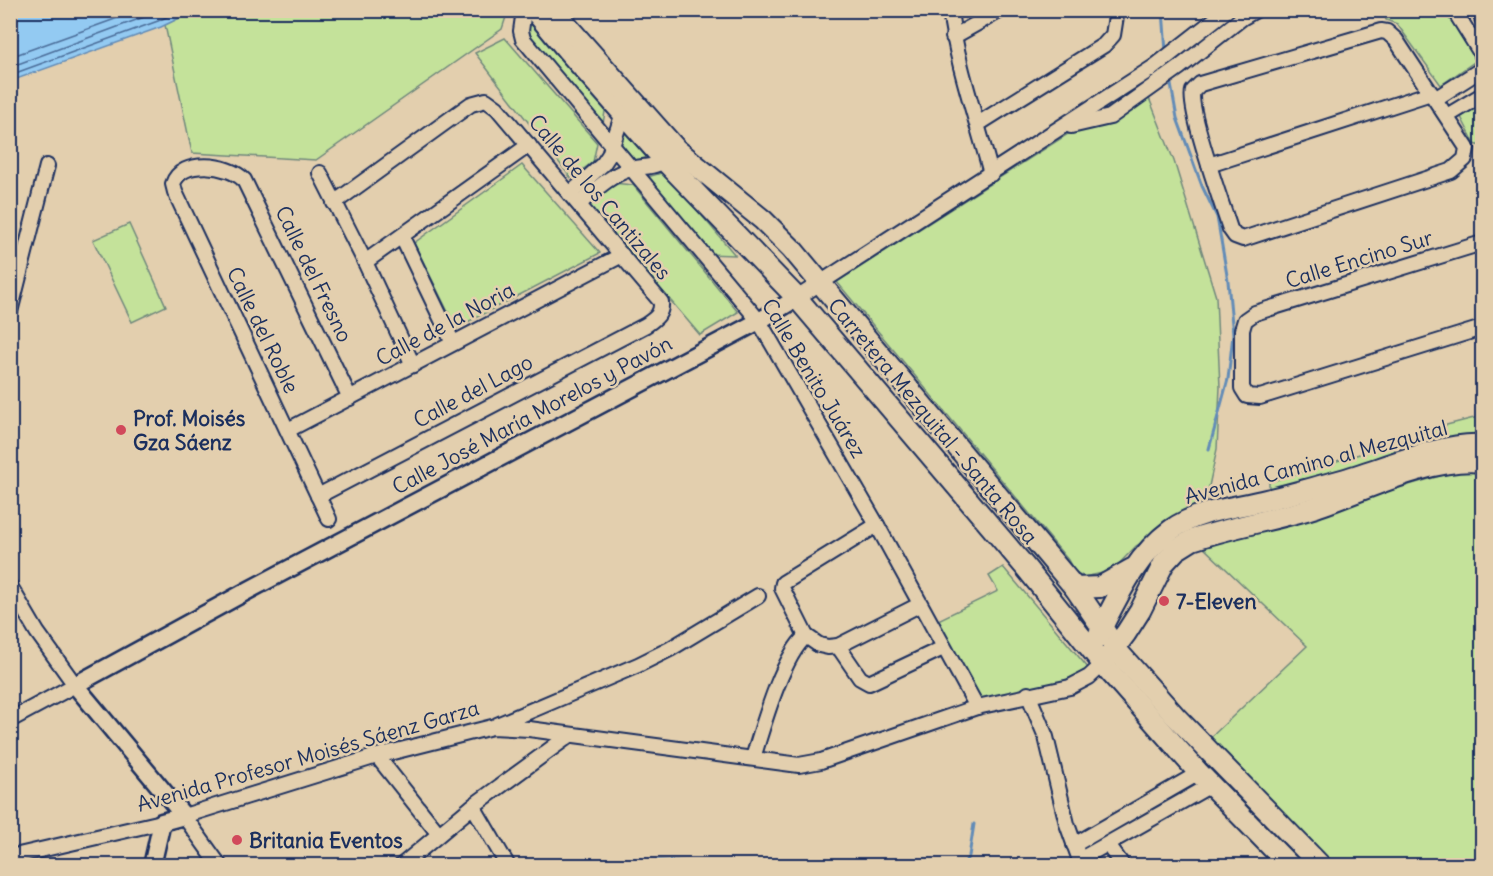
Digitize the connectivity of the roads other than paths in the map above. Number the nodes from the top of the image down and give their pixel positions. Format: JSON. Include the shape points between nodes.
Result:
{"nodes":[{"id":1,"x":524,"y":10,"type":"edge"},
{"id":2,"x":534,"y":10,"type":"edge"},
{"id":3,"x":552,"y":10,"type":"edge"},
{"id":4,"x":950,"y":10,"type":"edge"},
{"id":5,"x":1001,"y":10,"type":"edge"},
{"id":6,"x":1118,"y":10,"type":"edge"},
{"id":7,"x":1227,"y":10,"type":"edge"},
{"id":8,"x":1256,"y":10,"type":"edge"},
{"id":9,"x":1454,"y":10,"type":"edge"},
{"id":10,"x":1478,"y":10,"type":"edge"},
{"id":11,"x":1482,"y":18,"type":"edge"},
{"id":12,"x":953,"y":37,"type":"junction"},
{"id":13,"x":1482,"y":55,"type":"edge"},
{"id":14,"x":1482,"y":69,"type":"edge"},
{"id":15,"x":1482,"y":95,"type":"edge"},
{"id":16,"x":1433,"y":96,"type":"junction"},
{"id":17,"x":627,"y":106,"type":"junction"},
{"id":18,"x":1447,"y":116,"type":"junction"},
{"id":19,"x":978,"y":124,"type":"junction"},
{"id":20,"x":1062,"y":128,"type":"junction"},
{"id":21,"x":612,"y":143,"type":"junction"},
{"id":22,"x":529,"y":145,"type":"junction"},
{"id":23,"x":664,"y":160,"type":"junction"},
{"id":24,"x":1209,"y":165,"type":"junction"},
{"id":25,"x":47,"y":166,"type":"dead end"},
{"id":26,"x":633,"y":168,"type":"junction"},
{"id":27,"x":234,"y":172,"type":"joint"},
{"id":28,"x":320,"y":173,"type":"dead end"},
{"id":29,"x":991,"y":174,"type":"junction"},
{"id":30,"x":575,"y":199,"type":"junction"},
{"id":31,"x":334,"y":203,"type":"junction"},
{"id":32,"x":402,"y":237,"type":"junction"},
{"id":33,"x":1482,"y":243,"type":"edge"},
{"id":34,"x":622,"y":255,"type":"junction"},
{"id":35,"x":365,"y":262,"type":"junction"},
{"id":36,"x":809,"y":290,"type":"junction"},
{"id":37,"x":10,"y":312,"type":"edge"},
{"id":38,"x":759,"y":321,"type":"junction"},
{"id":39,"x":646,"y":325,"type":"joint"},
{"id":40,"x":1482,"y":328,"type":"edge"},
{"id":41,"x":453,"y":343,"type":"junction"},
{"id":42,"x":413,"y":365,"type":"junction"},
{"id":43,"x":350,"y":398,"type":"junction"},
{"id":44,"x":288,"y":430,"type":"junction"},
{"id":45,"x":1482,"y":445,"type":"edge"},
{"id":46,"x":1482,"y":462,"type":"edge"},
{"id":47,"x":318,"y":496,"type":"junction"},
{"id":48,"x":329,"y":519,"type":"dead end"},
{"id":49,"x":877,"y":525,"type":"junction"},
{"id":50,"x":1134,"y":567,"type":"junction"},
{"id":51,"x":10,"y":586,"type":"edge"},
{"id":52,"x":1075,"y":588,"type":"junction"},
{"id":53,"x":758,"y":596,"type":"dead end"},
{"id":54,"x":919,"y":605,"type":"junction"},
{"id":55,"x":1101,"y":629,"type":"junction"},
{"id":56,"x":807,"y":636,"type":"junction"},
{"id":57,"x":838,"y":646,"type":"junction"},
{"id":58,"x":943,"y":648,"type":"junction"},
{"id":59,"x":1116,"y":649,"type":"junction"},
{"id":60,"x":1100,"y":660,"type":"junction"},
{"id":61,"x":75,"y":685,"type":"junction"},
{"id":62,"x":1028,"y":694,"type":"junction"},
{"id":63,"x":977,"y":707,"type":"junction"},
{"id":64,"x":10,"y":720,"type":"edge"},
{"id":65,"x":492,"y":727,"type":"junction"},
{"id":66,"x":570,"y":735,"type":"junction"},
{"id":67,"x":377,"y":756,"type":"junction"},
{"id":68,"x":753,"y":758,"type":"junction"},
{"id":69,"x":1205,"y":779,"type":"junction"},
{"id":70,"x":1161,"y":795,"type":"junction"},
{"id":71,"x":473,"y":806,"type":"junction"},
{"id":72,"x":1169,"y":808,"type":"junction"},
{"id":73,"x":184,"y":816,"type":"junction"},
{"id":74,"x":162,"y":822,"type":"junction"},
{"id":75,"x":438,"y":833,"type":"junction"},
{"id":76,"x":1074,"y":845,"type":"junction"},
{"id":77,"x":1108,"y":845,"type":"junction"},
{"id":78,"x":10,"y":857,"type":"edge"},
{"id":79,"x":1081,"y":863,"type":"edge"},
{"id":80,"x":152,"y":866,"type":"edge"},
{"id":81,"x":219,"y":866,"type":"edge"},
{"id":82,"x":401,"y":866,"type":"edge"},
{"id":83,"x":508,"y":866,"type":"edge"},
{"id":84,"x":1123,"y":866,"type":"edge"},
{"id":85,"x":1290,"y":866,"type":"edge"},
{"id":86,"x":1321,"y":866,"type":"edge"}],
"edges":[{"from":1,"to":21,"type":"street","name":"Calle Benito Juárez","via":[[523,39]]},
{"from":2,"to":17,"type":"main road","name":"Carretera Mezquital - Santa Rosa","via":[[567,51]]},
{"from":3,"to":17,"type":"main road","name":"Carretera Mezquital - Santa Rosa"},
{"from":4,"to":12,"type":"street"},
{"from":5,"to":12,"type":"street"},
{"from":6,"to":19,"type":"street","via":[[1113,35],[1104,45]]},
{"from":7,"to":20,"type":"street","name":"Calle José María Morelos y Pavón","via":[[1174,53]]},
{"from":8,"to":20,"type":"street","name":"Calle José María Morelos y Pavón","via":[[1110,117]]},
{"from":9,"to":13,"type":"street"},
{"from":10,"to":11,"type":"street"},
{"from":12,"to":19,"type":"street"},
{"from":14,"to":16,"type":"street"},
{"from":15,"to":18,"type":"street"},
{"from":16,"to":18,"type":"street"},
{"from":16,"to":24,"type":"street"},
{"from":16,"to":24,"type":"street","via":[[1392,35],[1381,31],[1200,84],[1193,91],[1191,102]]},
{"from":17,"to":21,"type":"street"},
{"from":17,"to":23,"type":"main road","name":"Carretera Mezquital - Santa Rosa"},
{"from":17,"to":36,"type":"main road","name":"Carretera Mezquital - Santa Rosa","via":[[763,220]]},
{"from":18,"to":24,"type":"street","via":[[1467,148],[1465,159],[1451,171],[1243,239],[1230,229]]},
{"from":19,"to":29,"type":"street"},
{"from":20,"to":29,"type":"street","name":"Calle José María Morelos y Pavón"},
{"from":21,"to":26,"type":"street","name":"Calle Benito Juárez"},
{"from":21,"to":30,"type":"street","via":[[603,164]]},
{"from":22,"to":30,"type":"street","name":"Calle de los Cantizales"},
{"from":22,"to":31,"type":"street","name":"Calle de los Cantizales","via":[[486,100],[471,104]]},
{"from":22,"to":32,"type":"street"},
{"from":23,"to":26,"type":"street","via":[[657,165]]},
{"from":23,"to":36,"type":"main road","name":"Carretera Mezquital - Santa Rosa"},
{"from":25,"to":37,"type":"street"},
{"from":26,"to":30,"type":"street"},
{"from":26,"to":38,"type":"street","name":"Calle Benito Juárez"},
{"from":27,"to":43,"type":"street","name":"Calle del Fresno","via":[[244,180],[254,198]]},
{"from":27,"to":44,"type":"street","name":"Calle del Roble","via":[[198,166],[183,173],[173,187]]},
{"from":28,"to":31,"type":"street"},
{"from":29,"to":36,"type":"street","name":"Calle José María Morelos y Pavón"},
{"from":30,"to":34,"type":"street","name":"Calle de los Cantizales"},
{"from":31,"to":35,"type":"street"},
{"from":32,"to":35,"type":"street"},
{"from":32,"to":41,"type":"street"},
{"from":33,"to":40,"type":"street","name":"Calle Encino Sur","via":[[1249,316],[1242,330],[1242,388],[1253,398]]},
{"from":34,"to":39,"type":"street","name":"Calle de los Cantizales","via":[[661,302],[660,314]]},
{"from":34,"to":41,"type":"street","name":"Calle de la Noria"},
{"from":35,"to":42,"type":"street"},
{"from":36,"to":38,"type":"street","name":"Calle José María Morelos y Pavón"},
{"from":36,"to":52,"type":"main road","name":"Carretera Mezquital - Santa Rosa","via":[[856,344],[897,375]]},
{"from":36,"to":60,"type":"main road","name":"Carretera Mezquital - Santa Rosa"},
{"from":38,"to":49,"type":"street","name":"Calle Benito Juárez"},
{"from":38,"to":61,"type":"street","name":"Calle José María Morelos y Pavón"},
{"from":39,"to":47,"type":"street","name":"Calle del Lago"},
{"from":41,"to":42,"type":"street","name":"Calle de la Noria"},
{"from":42,"to":43,"type":"street","name":"Calle de la Noria"},
{"from":43,"to":44,"type":"street","name":"Calle de la Noria"},
{"from":44,"to":47,"type":"street","name":"Calle del Roble"},
{"from":45,"to":50,"type":"main road","name":"Avenida Camino al Mezquital","via":[[1439,450],[1341,480],[1210,512],[1173,528]]},
{"from":46,"to":59,"type":"main road","name":"Avenida Camino al Mezquital","via":[[1436,466],[1314,507],[1192,540],[1164,563]]},
{"from":47,"to":48,"type":"street","name":"Calle del Roble"},
{"from":49,"to":54,"type":"street","name":"Calle Benito Juárez"},
{"from":49,"to":56,"type":"street","via":[[786,579],[782,588]]},
{"from":50,"to":52,"type":"main road","via":[[1100,587]]},
{"from":50,"to":55,"type":"main road","name":"Avenida Camino al Mezquital"},
{"from":51,"to":61,"type":"street"},
{"from":52,"to":55,"type":"main road","name":"Carretera Mezquital - Santa Rosa"},
{"from":53,"to":65,"type":"street","via":[[638,665]]},
{"from":54,"to":57,"type":"street"},
{"from":54,"to":58,"type":"street","name":"Calle Benito Juárez"},
{"from":55,"to":59,"type":"main road","name":"Carretera Mezquital - Santa Rosa"},
{"from":55,"to":60,"type":"main road","name":"Avenida Camino al Mezquital"},
{"from":56,"to":57,"type":"street","via":[[819,645]]},
{"from":56,"to":68,"type":"street","via":[[792,653]]},
{"from":57,"to":58,"type":"street","via":[[860,678],[869,683]]},
{"from":58,"to":63,"type":"street","name":"Calle Benito Juárez"},
{"from":59,"to":60,"type":"main road","name":"Avenida Camino al Mezquital"},
{"from":59,"to":86,"type":"main road","name":"Carretera Mezquital - Santa Rosa"},
{"from":60,"to":62,"type":"street","name":"Avenida Profesor Moisés Sáenz Garza","via":[[1089,677],[1070,687]]},
{"from":60,"to":69,"type":"main road","name":"Carretera Mezquital - Santa Rosa"},
{"from":61,"to":64,"type":"street","name":"Calle José María Morelos y Pavón"},
{"from":61,"to":73,"type":"street"},
{"from":62,"to":63,"type":"street","name":"Avenida Profesor Moisés Sáenz Garza"},
{"from":62,"to":76,"type":"street","via":[[1046,737]]},
{"from":63,"to":68,"type":"street","name":"Avenida Profesor Moisés Sáenz Garza","via":[[810,764]]},
{"from":65,"to":66,"type":"street","name":"Avenida Profesor Moisés Sáenz Garza"},
{"from":65,"to":67,"type":"street","name":"Avenida Profesor Moisés Sáenz Garza"},
{"from":66,"to":68,"type":"street","name":"Avenida Profesor Moisés Sáenz Garza"},
{"from":66,"to":71,"type":"street"},
{"from":67,"to":73,"type":"street","name":"Avenida Profesor Moisés Sáenz Garza"},
{"from":67,"to":75,"type":"street"},
{"from":69,"to":70,"type":"street"},
{"from":69,"to":72,"type":"street"},
{"from":69,"to":85,"type":"main road","name":"Carretera Mezquital - Santa Rosa"},
{"from":70,"to":72,"type":"street"},
{"from":70,"to":76,"type":"street"},
{"from":71,"to":75,"type":"street"},
{"from":71,"to":83,"type":"street"},
{"from":72,"to":77,"type":"street"},
{"from":73,"to":74,"type":"street","name":"Avenida Profesor Moisés Sáenz Garza"},
{"from":73,"to":81,"type":"street"},
{"from":74,"to":78,"type":"street","name":"Avenida Profesor Moisés Sáenz Garza"},
{"from":74,"to":80,"type":"street"},
{"from":75,"to":82,"type":"street"},
{"from":76,"to":79,"type":"street"},
{"from":77,"to":79,"type":"street"},
{"from":77,"to":84,"type":"street"}]}
